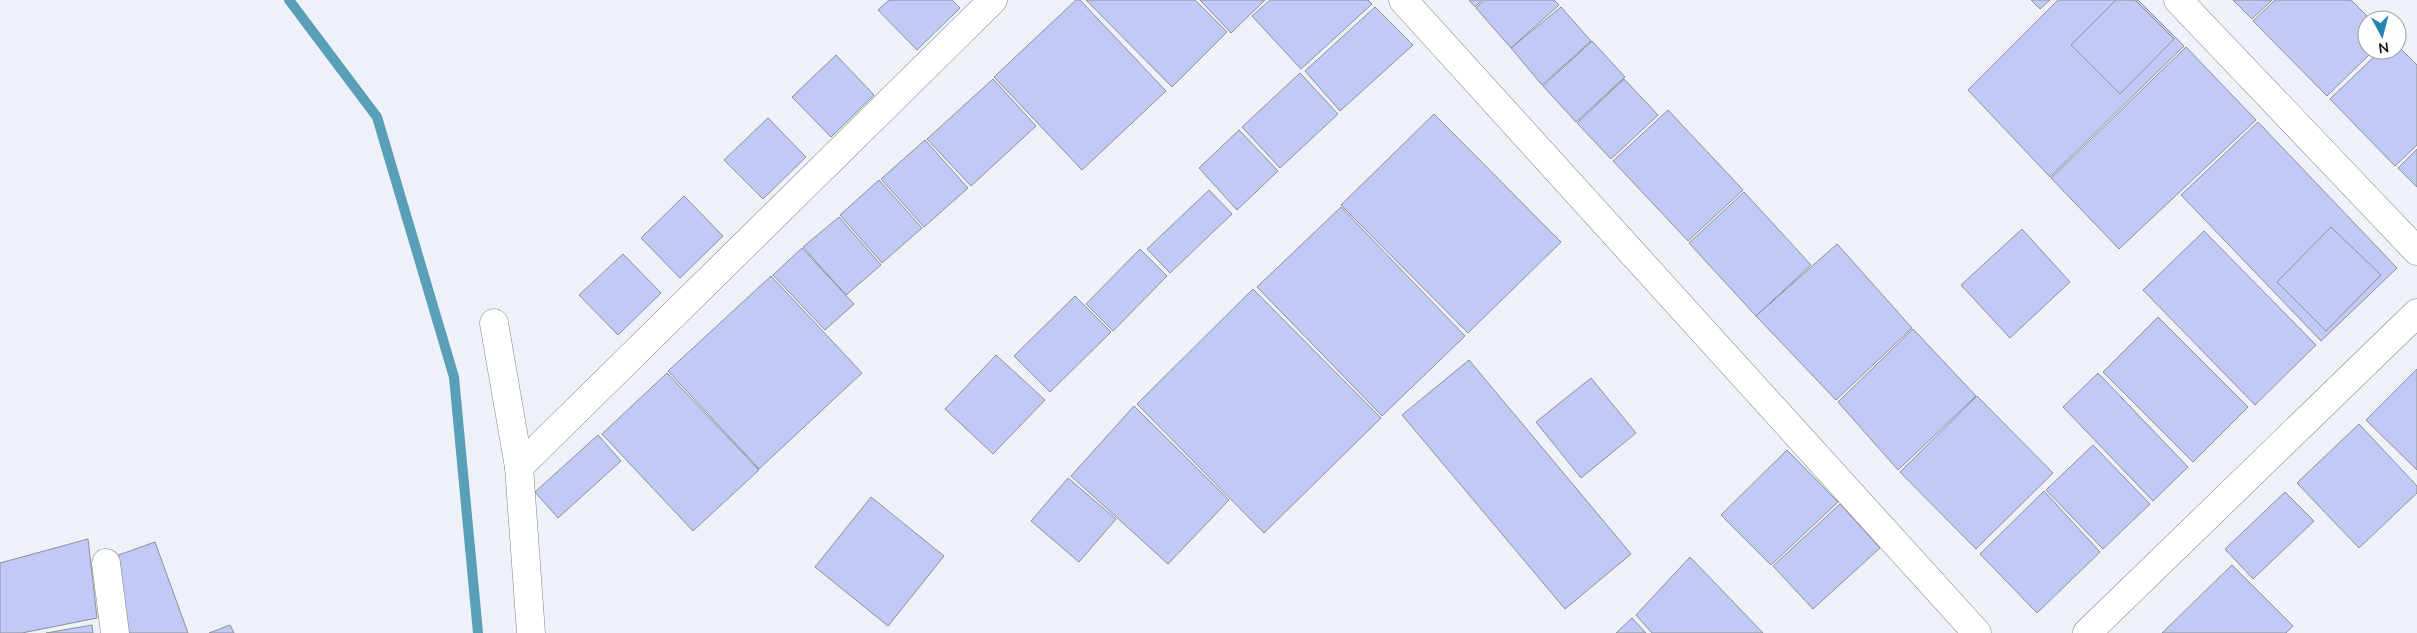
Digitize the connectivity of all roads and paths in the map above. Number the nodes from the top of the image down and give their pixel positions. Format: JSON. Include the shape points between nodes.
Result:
{"nodes":[{"id":1,"x":993,"y":0,"type":"edge"},
{"id":2,"x":1403,"y":0,"type":"edge"},
{"id":3,"x":2178,"y":0,"type":"edge"},
{"id":4,"x":2417,"y":251,"type":"edge"},
{"id":5,"x":2417,"y":313,"type":"edge"},
{"id":6,"x":494,"y":323,"type":"dead end"},
{"id":7,"x":519,"y":467,"type":"junction"},
{"id":8,"x":106,"y":563,"type":"dead end"},
{"id":9,"x":114,"y":633,"type":"edge"},
{"id":10,"x":531,"y":633,"type":"edge"},
{"id":11,"x":1976,"y":633,"type":"edge"},
{"id":12,"x":2087,"y":633,"type":"edge"}],
"edges":[{"from":1,"to":7,"type":"street"},
{"from":2,"to":11,"type":"street"},
{"from":3,"to":4,"type":"street"},
{"from":5,"to":12,"type":"street"},
{"from":6,"to":7,"type":"street"},
{"from":7,"to":10,"type":"street"},
{"from":8,"to":9,"type":"street"}]}
